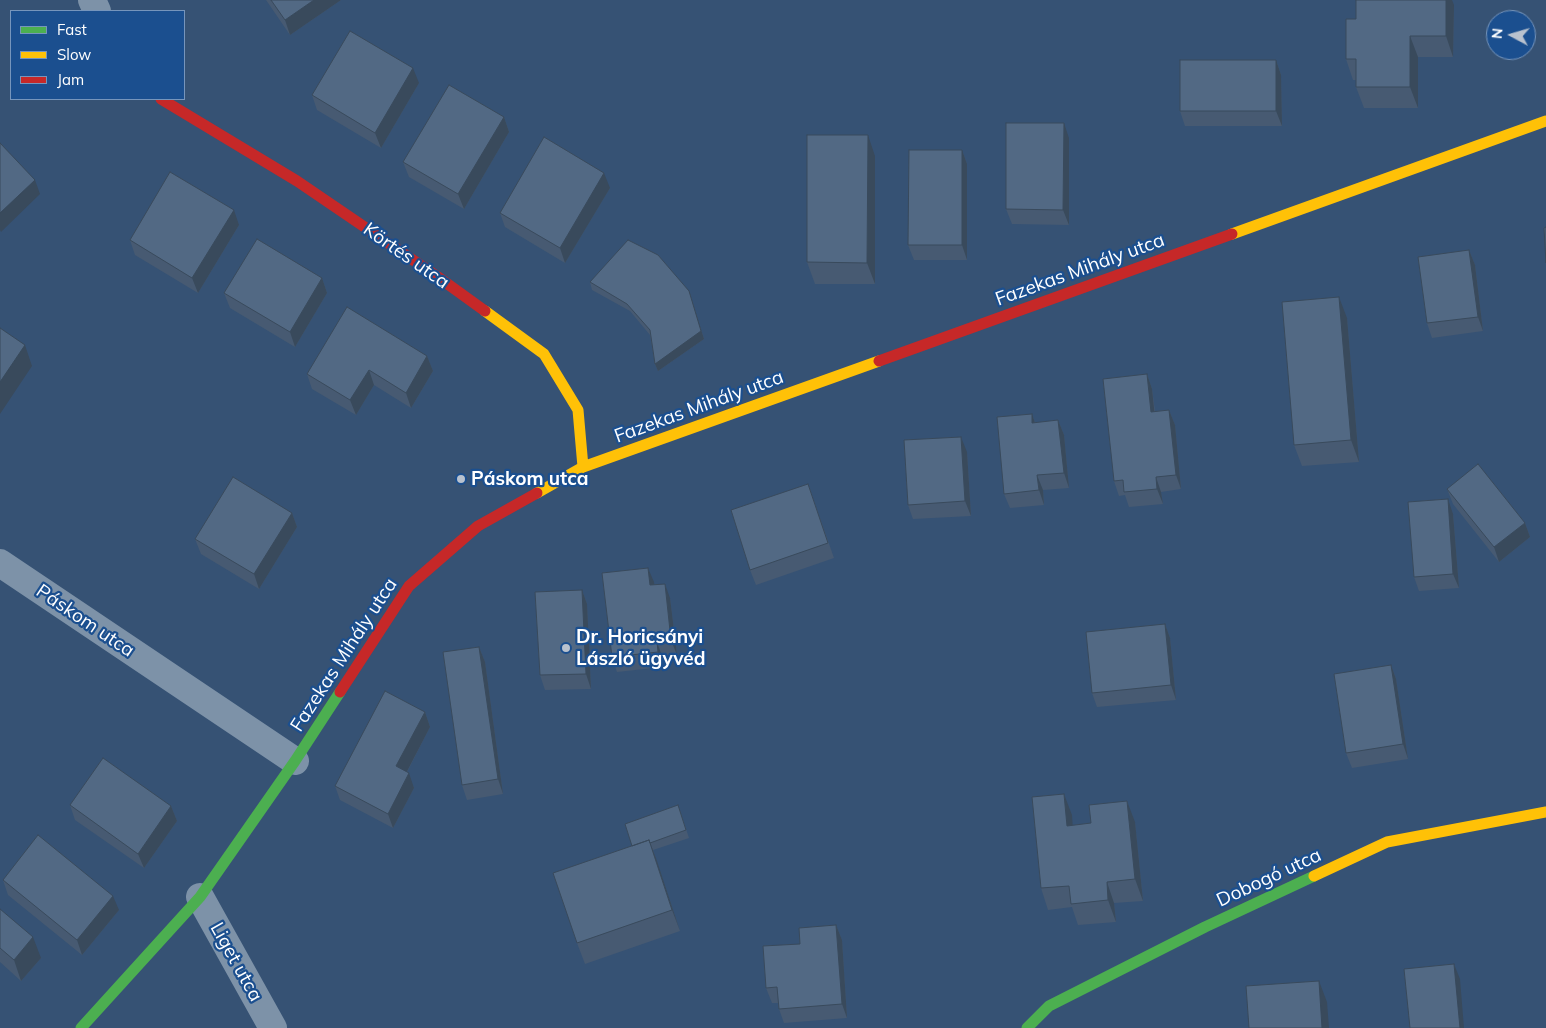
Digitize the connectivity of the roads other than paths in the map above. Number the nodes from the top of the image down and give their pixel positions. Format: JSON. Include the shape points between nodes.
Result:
{"nodes":[{"id":1,"x":164,"y":100,"type":"edge"},
{"id":2,"x":1546,"y":121,"type":"edge"},
{"id":3,"x":583,"y":467,"type":"junction"},
{"id":4,"x":0,"y":564,"type":"edge"},
{"id":5,"x":295,"y":761,"type":"junction"},
{"id":6,"x":1546,"y":812,"type":"edge"},
{"id":7,"x":200,"y":897,"type":"junction"},
{"id":8,"x":81,"y":1028,"type":"edge"},
{"id":9,"x":273,"y":1028,"type":"edge"},
{"id":10,"x":1028,"y":1028,"type":"edge"}],
"edges":[{"from":1,"to":3,"type":"street","name":"Körtés utca","via":[[296,181],[438,277],[544,354],[578,410]]},
{"from":2,"to":3,"type":"street","name":"Fazekas Mihály utca"},
{"from":3,"to":5,"type":"street","name":"Fazekas Mihály utca","via":[[478,526],[409,586]]},
{"from":4,"to":5,"type":"street","name":"Páskom utca"},
{"from":5,"to":7,"type":"street","name":"Fazekas Mihály utca"},
{"from":6,"to":10,"type":"street","name":"Dobogó utca","via":[[1387,842],[1205,926],[1050,1006]]},
{"from":7,"to":8,"type":"street","name":"Fazekas Mihály utca"},
{"from":7,"to":9,"type":"street","name":"Liget utca"}]}
